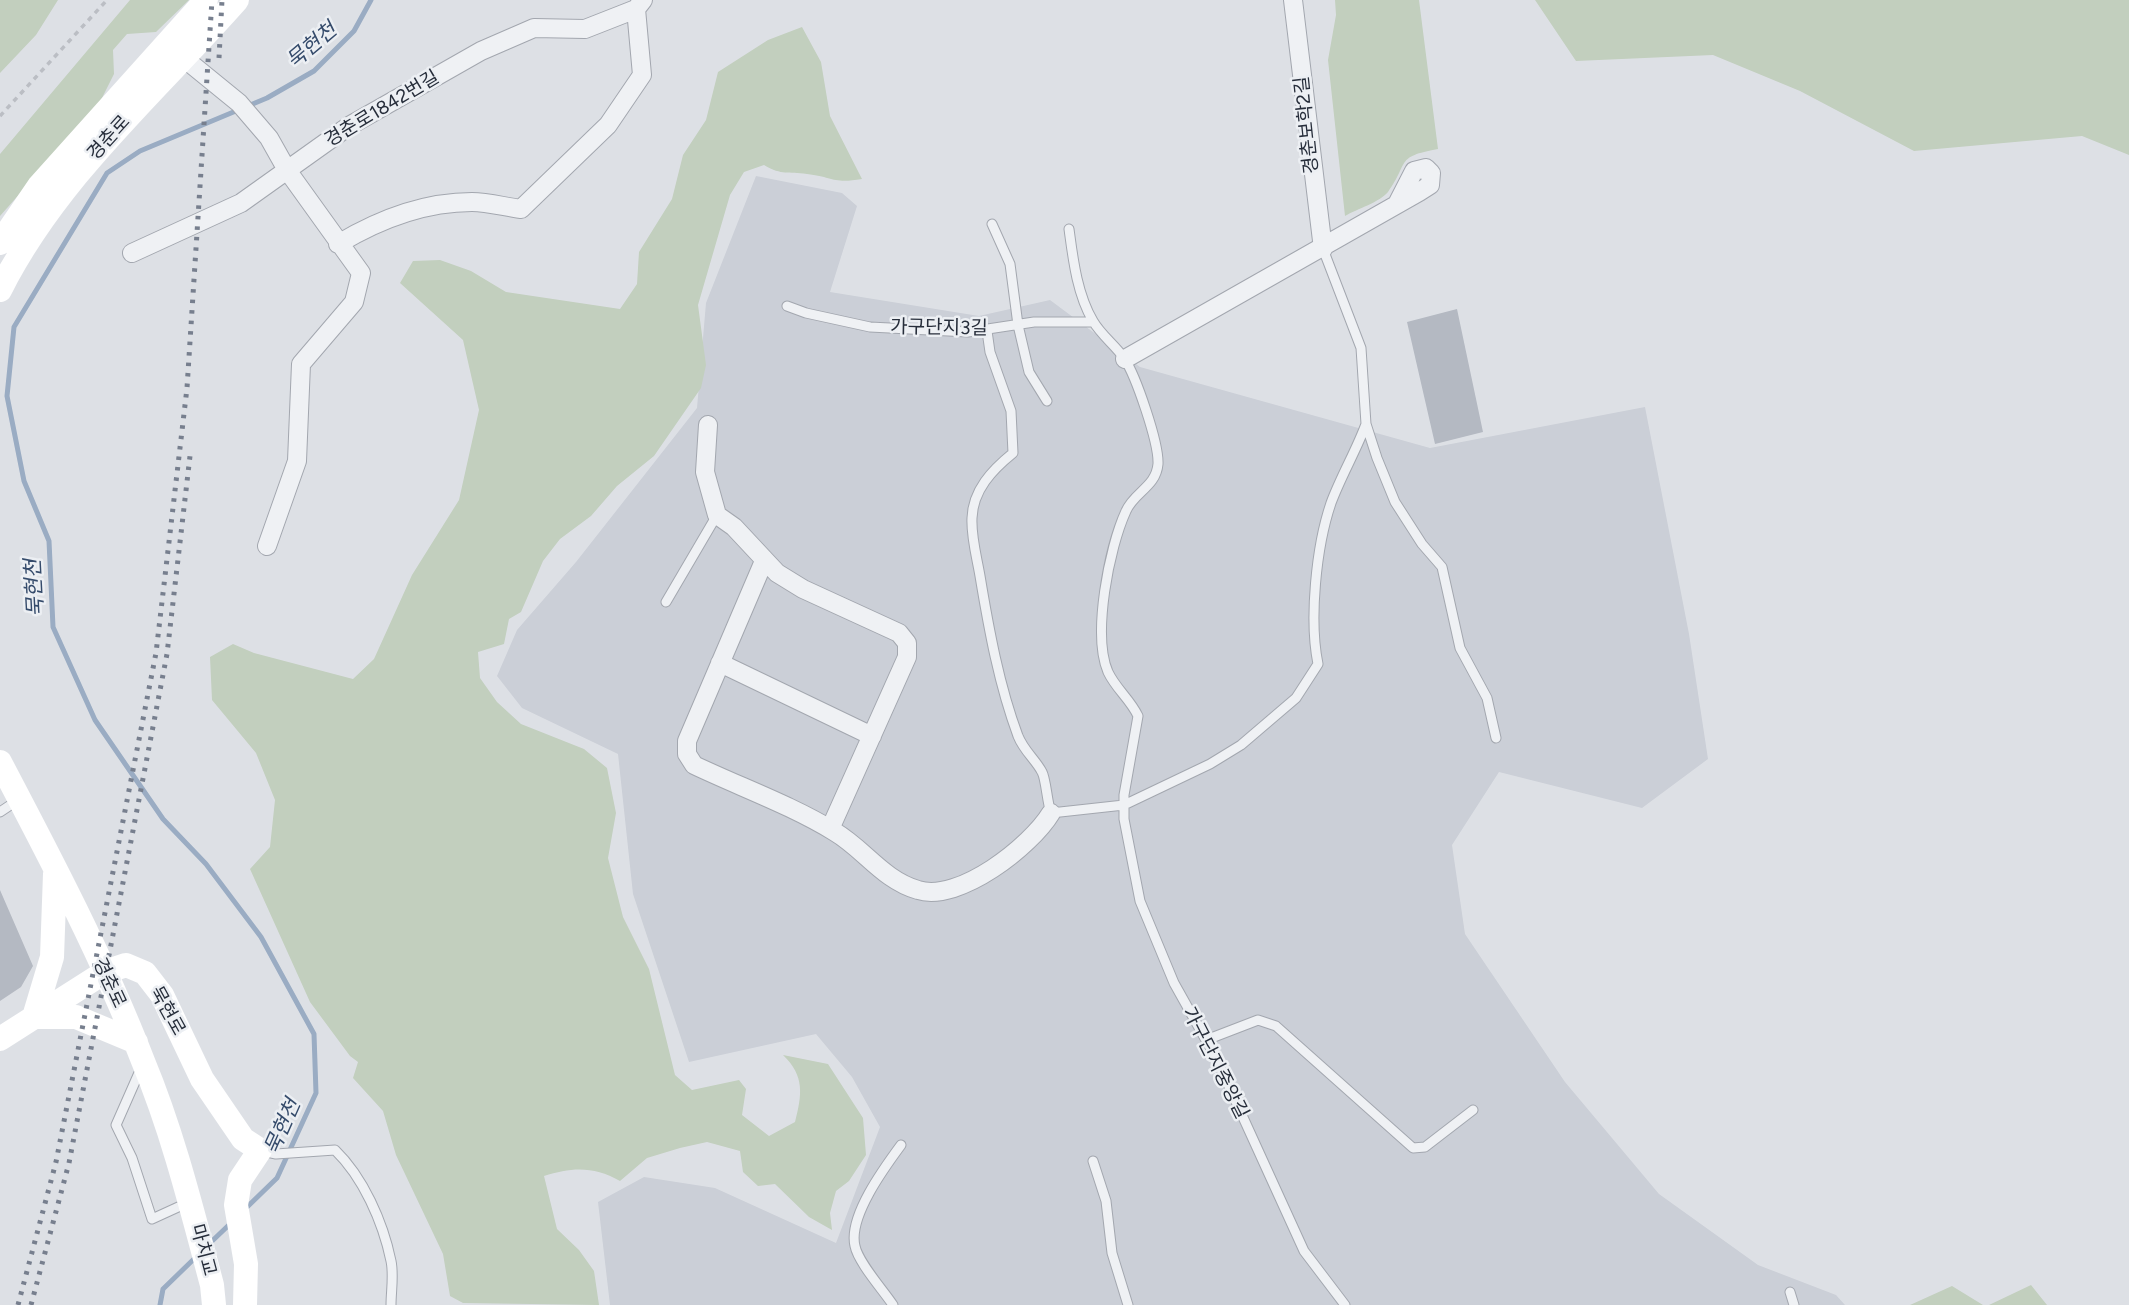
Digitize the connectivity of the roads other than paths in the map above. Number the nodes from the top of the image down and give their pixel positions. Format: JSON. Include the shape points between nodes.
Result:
{"nodes":[{"id":1,"x":206,"y":0,"type":"edge"},
{"id":2,"x":237,"y":0,"type":"edge"},
{"id":3,"x":1293,"y":0,"type":"edge"},
{"id":4,"x":639,"y":5,"type":"edge"},
{"id":5,"x":185,"y":59,"type":"junction"},
{"id":6,"x":287,"y":170,"type":"junction"},
{"id":7,"x":1397,"y":204,"type":"dead end"},
{"id":8,"x":992,"y":224,"type":"dead end"},
{"id":9,"x":1069,"y":229,"type":"dead end"},
{"id":10,"x":0,"y":243,"type":"edge"},
{"id":11,"x":338,"y":244,"type":"junction"},
{"id":12,"x":1323,"y":249,"type":"junction"},
{"id":13,"x":132,"y":253,"type":"dead end"},
{"id":14,"x":0,"y":290,"type":"edge"},
{"id":15,"x":788,"y":306,"type":"dead end"},
{"id":16,"x":1093,"y":322,"type":"junction"},
{"id":17,"x":1018,"y":325,"type":"junction"},
{"id":18,"x":987,"y":331,"type":"junction"},
{"id":19,"x":1125,"y":359,"type":"junction"},
{"id":20,"x":1047,"y":401,"type":"dead end"},
{"id":21,"x":1366,"y":424,"type":"junction"},
{"id":22,"x":708,"y":425,"type":"dead end"},
{"id":23,"x":717,"y":514,"type":"junction"},
{"id":24,"x":267,"y":546,"type":"dead end"},
{"id":25,"x":764,"y":561,"type":"junction"},
{"id":26,"x":666,"y":602,"type":"dead end"},
{"id":27,"x":720,"y":663,"type":"junction"},
{"id":28,"x":872,"y":736,"type":"junction"},
{"id":29,"x":1496,"y":738,"type":"dead end"},
{"id":30,"x":0,"y":762,"type":"edge"},
{"id":31,"x":1124,"y":804,"type":"junction"},
{"id":32,"x":10,"y":805,"type":"edge"},
{"id":33,"x":1051,"y":813,"type":"junction"},
{"id":34,"x":830,"y":829,"type":"junction"},
{"id":35,"x":55,"y":871,"type":"junction"},
{"id":36,"x":104,"y":972,"type":"junction"},
{"id":37,"x":34,"y":1017,"type":"junction"},
{"id":38,"x":0,"y":1039,"type":"edge"},
{"id":39,"x":1206,"y":1040,"type":"junction"},
{"id":40,"x":140,"y":1052,"type":"junction"},
{"id":41,"x":1473,"y":1110,"type":"dead end"},
{"id":42,"x":901,"y":1145,"type":"dead end"},
{"id":43,"x":268,"y":1152,"type":"junction"},
{"id":44,"x":1093,"y":1161,"type":"dead end"},
{"id":45,"x":191,"y":1208,"type":"junction"},
{"id":46,"x":1790,"y":1292,"type":"dead end"},
{"id":47,"x":213,"y":1295,"type":"edge"},
{"id":48,"x":245,"y":1305,"type":"edge"},
{"id":49,"x":391,"y":1305,"type":"edge"},
{"id":50,"x":892,"y":1305,"type":"edge"},
{"id":51,"x":1128,"y":1305,"type":"edge"},
{"id":52,"x":1345,"y":1305,"type":"edge"},
{"id":53,"x":1794,"y":1305,"type":"edge"}],
"edges":[{"from":1,"to":10,"type":"street","name":"경춘로","via":[[39,186]]},
{"from":2,"to":5,"type":"street","name":"경춘로"},
{"from":3,"to":12,"type":"street","name":"경춘보학2길"},
{"from":4,"to":6,"type":"street","name":"경춘로1842번길","via":[[586,29],[534,28],[481,51],[349,126]]},
{"from":4,"to":11,"type":"street","via":[[642,75],[608,125],[521,209],[472,202],[405,212],[374,222]]},
{"from":5,"to":6,"type":"street","via":[[239,103],[270,138]]},
{"from":5,"to":14,"type":"street","name":"경춘로","via":[[52,203],[21,248]]},
{"from":6,"to":11,"type":"street"},
{"from":6,"to":13,"type":"street","name":"경춘로1842번길","via":[[241,203]]},
{"from":7,"to":12,"type":"street"},
{"from":8,"to":17,"type":"lane","via":[[1010,264]]},
{"from":9,"to":16,"type":"lane","via":[[1083,298]]},
{"from":11,"to":24,"type":"street","via":[[361,273],[354,302],[301,364],[297,461]]},
{"from":12,"to":19,"type":"street"},
{"from":12,"to":21,"type":"lane","via":[[1360,348]]},
{"from":15,"to":18,"type":"lane","name":"가구단지3길","via":[[870,327]]},
{"from":16,"to":17,"type":"lane","name":"가구단지3길"},
{"from":16,"to":19,"type":"lane","name":"가구단지중앙길"},
{"from":17,"to":18,"type":"lane","name":"가구단지3길"},
{"from":17,"to":20,"type":"lane","via":[[1029,372]]},
{"from":18,"to":33,"type":"lane","via":[[1011,411],[1013,453],[994,468],[979,489],[972,518],[975,545],[989,629],[1008,702],[1019,738],[1043,773]]},
{"from":19,"to":31,"type":"lane","name":"가구단지중앙길","via":[[1151,424],[1158,463],[1153,483],[1126,509],[1110,567],[1102,631],[1108,672],[1138,716]]},
{"from":21,"to":29,"type":"lane","via":[[1395,502],[1443,567],[1460,648],[1487,698]]},
{"from":21,"to":31,"type":"lane","via":[[1331,503],[1319,551],[1312,635],[1318,664],[1296,698],[1241,745]]},
{"from":22,"to":23,"type":"street","via":[[705,472]]},
{"from":23,"to":25,"type":"street"},
{"from":23,"to":26,"type":"lane"},
{"from":25,"to":27,"type":"street"},
{"from":25,"to":28,"type":"street","via":[[803,589],[899,633],[907,643],[907,657]]},
{"from":27,"to":28,"type":"street"},
{"from":27,"to":34,"type":"street","via":[[687,741],[687,754],[694,765]]},
{"from":28,"to":34,"type":"street"},
{"from":30,"to":32,"type":"street","name":"경춘로"},
{"from":31,"to":33,"type":"lane"},
{"from":31,"to":39,"type":"lane","name":"가구단지중앙길","via":[[1140,901],[1174,983]]},
{"from":32,"to":35,"type":"street","name":"경춘로"},
{"from":33,"to":34,"type":"street","via":[[1043,826],[1007,857],[971,882],[947,890],[919,891],[873,865]]},
{"from":35,"to":36,"type":"street","name":"경춘로"},
{"from":35,"to":37,"type":"street","via":[[52,957]]},
{"from":36,"to":37,"type":"street","name":"묵현로"},
{"from":36,"to":40,"type":"street","name":"경춘로"},
{"from":36,"to":43,"type":"street","name":"묵현로","via":[[126,965],[145,973],[162,995],[202,1079],[243,1139]]},
{"from":37,"to":38,"type":"street","name":"묵현로"},
{"from":37,"to":40,"type":"street","via":[[76,1017]]},
{"from":39,"to":41,"type":"lane","via":[[1258,1020],[1276,1026],[1413,1148],[1425,1147]]},
{"from":39,"to":52,"type":"lane","name":"가구단지중앙길","via":[[1304,1251]]},
{"from":40,"to":45,"type":"street","name":"경춘로"},
{"from":40,"to":45,"type":"lane","via":[[116,1125],[152,1219]]},
{"from":42,"to":50,"type":"lane","via":[[880,1174],[853,1233],[855,1249]]},
{"from":43,"to":48,"type":"street","via":[[240,1180],[236,1205],[244,1239]]},
{"from":43,"to":49,"type":"lane","via":[[335,1150],[354,1168],[391,1262]]},
{"from":44,"to":51,"type":"lane"},
{"from":45,"to":47,"type":"street","name":"마치교"},
{"from":46,"to":53,"type":"lane"}]}
